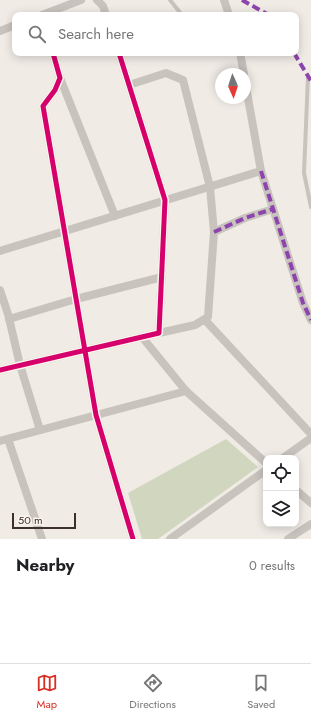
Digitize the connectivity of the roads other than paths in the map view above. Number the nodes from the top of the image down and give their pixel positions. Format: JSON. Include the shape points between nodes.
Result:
{"nodes":[{"id":1,"x":81,"y":0,"type":"edge"},
{"id":2,"x":97,"y":0,"type":"edge"},
{"id":3,"x":170,"y":0,"type":"edge"},
{"id":4,"x":224,"y":0,"type":"edge"},
{"id":5,"x":50,"y":12,"type":"edge"},
{"id":6,"x":105,"y":12,"type":"edge"},
{"id":7,"x":180,"y":12,"type":"edge"},
{"id":8,"x":228,"y":12,"type":"edge"},
{"id":9,"x":12,"y":26,"type":"edge"},
{"id":10,"x":0,"y":31,"type":"edge"},
{"id":11,"x":54,"y":56,"type":"edge"},
{"id":12,"x":120,"y":56,"type":"edge"},
{"id":13,"x":241,"y":56,"type":"edge"},
{"id":14,"x":243,"y":68,"type":"edge"},
{"id":15,"x":308,"y":76,"type":"dead end"},
{"id":16,"x":60,"y":78,"type":"junction"},
{"id":17,"x":129,"y":85,"type":"junction"},
{"id":18,"x":249,"y":104,"type":"edge"},
{"id":19,"x":261,"y":171,"type":"junction"},
{"id":20,"x":210,"y":187,"type":"junction"},
{"id":21,"x":165,"y":200,"type":"junction"},
{"id":22,"x":311,"y":207,"type":"edge"},
{"id":23,"x":273,"y":209,"type":"junction"},
{"id":24,"x":115,"y":216,"type":"junction"},
{"id":25,"x":64,"y":231,"type":"junction"},
{"id":26,"x":214,"y":232,"type":"junction"},
{"id":27,"x":0,"y":249,"type":"edge"},
{"id":28,"x":162,"y":277,"type":"junction"},
{"id":29,"x":0,"y":290,"type":"edge"},
{"id":30,"x":76,"y":299,"type":"junction"},
{"id":31,"x":9,"y":319,"type":"junction"},
{"id":32,"x":205,"y":320,"type":"junction"},
{"id":33,"x":311,"y":320,"type":"edge"},
{"id":34,"x":159,"y":333,"type":"junction"},
{"id":35,"x":142,"y":337,"type":"junction"},
{"id":36,"x":85,"y":350,"type":"junction"},
{"id":37,"x":20,"y":365,"type":"junction"},
{"id":38,"x":0,"y":370,"type":"edge"},
{"id":39,"x":186,"y":391,"type":"junction"},
{"id":40,"x":96,"y":415,"type":"junction"},
{"id":41,"x":40,"y":430,"type":"junction"},
{"id":42,"x":311,"y":434,"type":"edge"},
{"id":43,"x":311,"y":438,"type":"edge"},
{"id":44,"x":4,"y":440,"type":"edge"},
{"id":45,"x":287,"y":455,"type":"edge"},
{"id":46,"x":263,"y":460,"type":"edge"},
{"id":47,"x":263,"y":472,"type":"edge"},
{"id":48,"x":297,"y":491,"type":"edge"},
{"id":49,"x":311,"y":503,"type":"edge"},
{"id":50,"x":311,"y":524,"type":"edge"},
{"id":51,"x":42,"y":539,"type":"edge"},
{"id":52,"x":133,"y":539,"type":"edge"},
{"id":53,"x":170,"y":539,"type":"edge"},
{"id":54,"x":288,"y":539,"type":"edge"}],
"edges":[{"from":1,"to":5,"type":"street"},
{"from":2,"to":6,"type":"street"},
{"from":3,"to":7,"type":"lane"},
{"from":4,"to":8,"type":"street"},
{"from":9,"to":10,"type":"street"},
{"from":11,"to":16,"type":"street"},
{"from":12,"to":17,"type":"street"},
{"from":13,"to":14,"type":"street"},
{"from":15,"to":22,"type":"lane","via":[[304,173]]},
{"from":16,"to":24,"type":"street"},
{"from":16,"to":25,"type":"street","via":[[43,106]]},
{"from":17,"to":20,"type":"street","via":[[166,73],[183,80]]},
{"from":17,"to":21,"type":"street"},
{"from":18,"to":19,"type":"street"},
{"from":19,"to":20,"type":"street"},
{"from":19,"to":23,"type":"street"},
{"from":20,"to":21,"type":"street"},
{"from":20,"to":26,"type":"street"},
{"from":21,"to":24,"type":"street"},
{"from":21,"to":28,"type":"street"},
{"from":23,"to":26,"type":"street"},
{"from":23,"to":33,"type":"street","via":[[303,303]]},
{"from":24,"to":25,"type":"street"},
{"from":25,"to":27,"type":"street"},
{"from":25,"to":30,"type":"street"},
{"from":26,"to":32,"type":"street","via":[[208,317]]},
{"from":28,"to":30,"type":"street"},
{"from":28,"to":34,"type":"street"},
{"from":29,"to":31,"type":"street"},
{"from":30,"to":31,"type":"street"},
{"from":30,"to":36,"type":"street"},
{"from":31,"to":37,"type":"street"},
{"from":32,"to":34,"type":"street","via":[[195,326]]},
{"from":32,"to":42,"type":"street"},
{"from":34,"to":35,"type":"street"},
{"from":35,"to":36,"type":"street"},
{"from":35,"to":39,"type":"street"},
{"from":36,"to":37,"type":"street"},
{"from":36,"to":40,"type":"street"},
{"from":37,"to":38,"type":"street"},
{"from":37,"to":41,"type":"street"},
{"from":39,"to":40,"type":"street"},
{"from":39,"to":46,"type":"street"},
{"from":40,"to":41,"type":"street"},
{"from":40,"to":52,"type":"street"},
{"from":41,"to":44,"type":"street"},
{"from":43,"to":45,"type":"street"},
{"from":44,"to":51,"type":"street"},
{"from":47,"to":53,"type":"street"},
{"from":48,"to":49,"type":"street"},
{"from":50,"to":54,"type":"street"}]}
